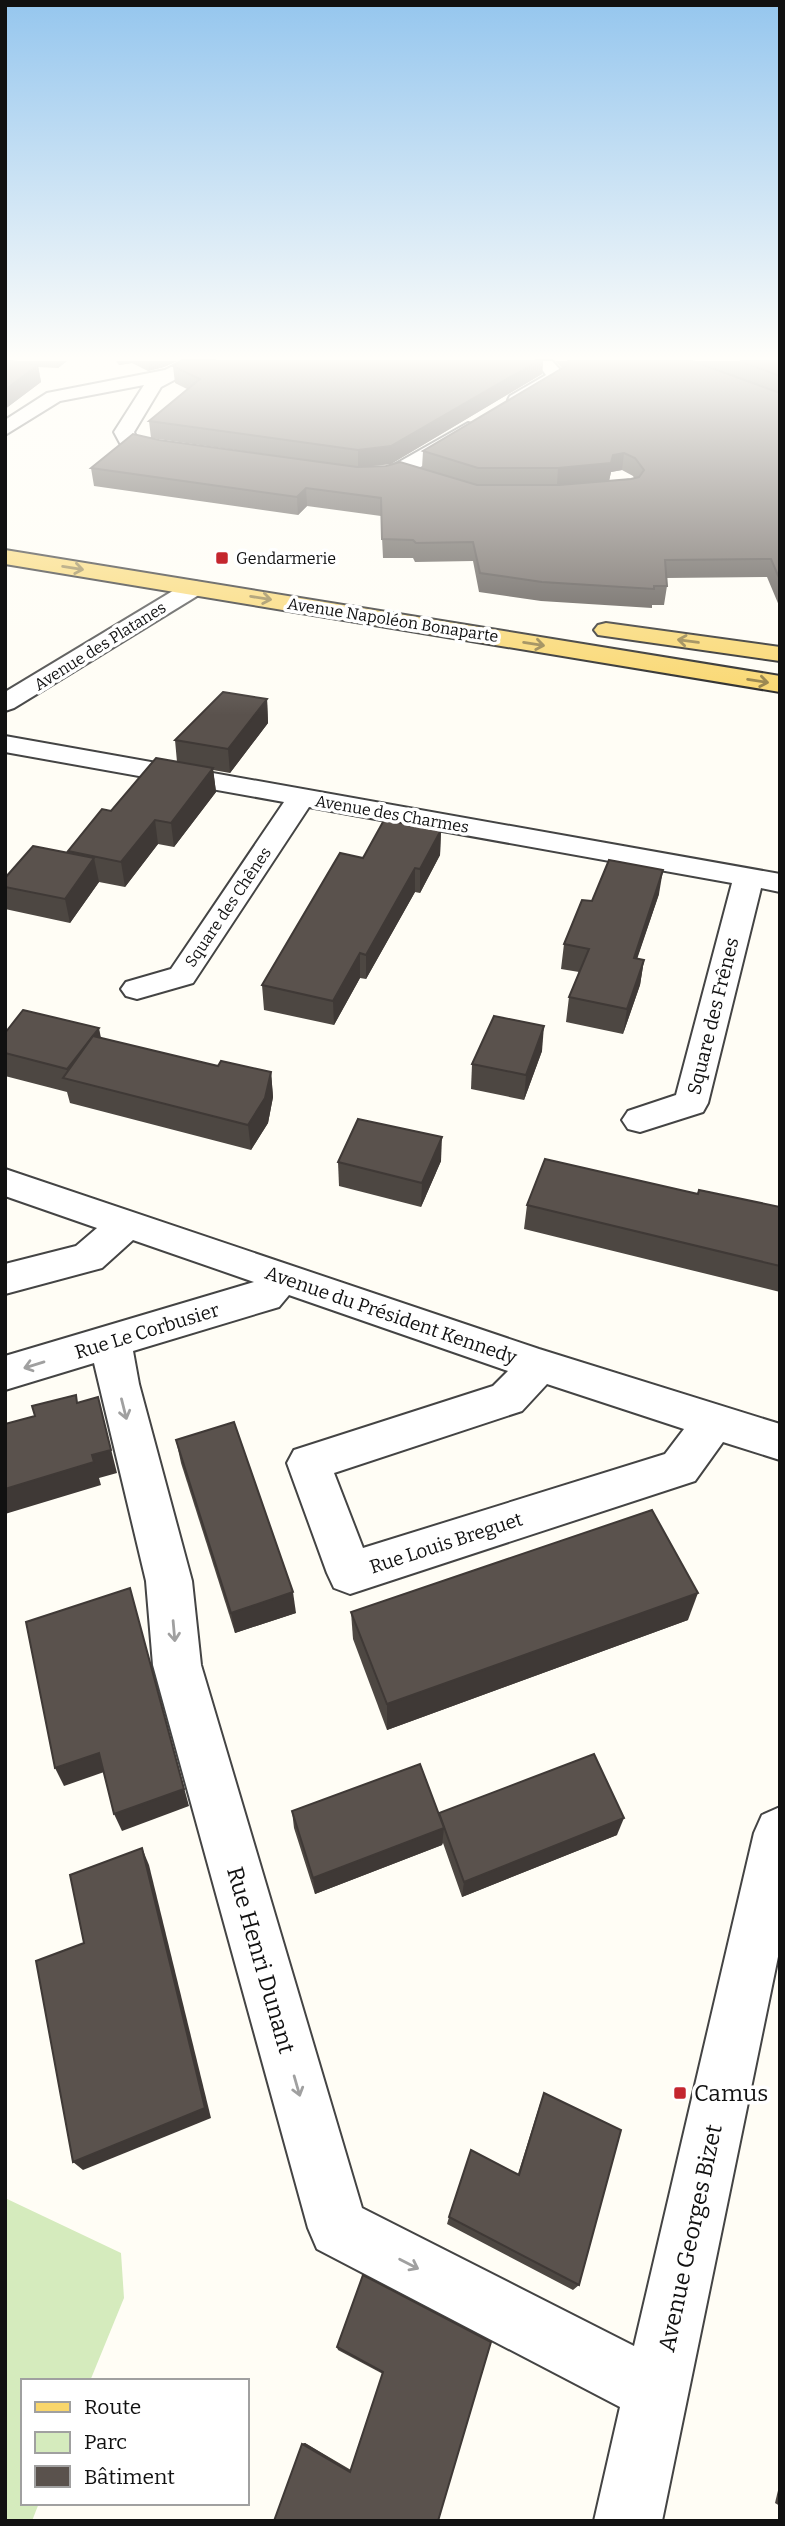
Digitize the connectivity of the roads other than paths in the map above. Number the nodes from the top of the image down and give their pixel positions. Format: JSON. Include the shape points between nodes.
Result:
{"nodes":[{"id":1,"x":5,"y":536,"type":"edge"},
{"id":2,"x":5,"y":557,"type":"edge"},
{"id":3,"x":194,"y":588,"type":"junction"},
{"id":4,"x":396,"y":598,"type":"dead end"},
{"id":5,"x":589,"y":627,"type":"dead end"},
{"id":6,"x":780,"y":654,"type":"edge"},
{"id":7,"x":780,"y":684,"type":"edge"},
{"id":8,"x":5,"y":704,"type":"edge"},
{"id":9,"x":5,"y":744,"type":"edge"},
{"id":10,"x":301,"y":798,"type":"junction"},
{"id":11,"x":764,"y":880,"type":"edge"},
{"id":12,"x":136,"y":989,"type":"dead end"},
{"id":13,"x":640,"y":1120,"type":"dead end"},
{"id":14,"x":5,"y":1182,"type":"edge"},
{"id":15,"x":128,"y":1223,"type":"junction"},
{"id":16,"x":281,"y":1278,"type":"junction"},
{"id":17,"x":5,"y":1279,"type":"edge"},
{"id":18,"x":111,"y":1342,"type":"junction"},
{"id":19,"x":539,"y":1366,"type":"junction"},
{"id":20,"x":5,"y":1373,"type":"edge"},
{"id":21,"x":715,"y":1421,"type":"junction"},
{"id":22,"x":780,"y":1442,"type":"edge"},
{"id":23,"x":780,"y":1833,"type":"edge"},
{"id":24,"x":658,"y":2392,"type":"junction"},
{"id":25,"x":628,"y":2521,"type":"edge"}],
"edges":[{"from":1,"to":4,"type":"main road","name":"Avenue Napoléon Bonaparte"},
{"from":2,"to":3,"type":"main road","name":"Avenue Napoléon Bonaparte","one_way":true},
{"from":3,"to":7,"type":"main road","name":"Avenue Napoléon Bonaparte","one_way":true},
{"from":3,"to":8,"type":"street","name":"Avenue des Platanes"},
{"from":6,"to":5,"type":"main road","one_way":true},
{"from":9,"to":10,"type":"street","name":"Avenue des Charmes"},
{"from":10,"to":11,"type":"street","name":"Avenue des Charmes"},
{"from":10,"to":12,"type":"street","name":"Square des Chênes","via":[[182,976]]},
{"from":11,"to":13,"type":"street","name":"Square des Frênes","via":[[691,1103]]},
{"from":14,"to":15,"type":"street","name":"Avenue du Président Kennedy"},
{"from":15,"to":16,"type":"street","name":"Avenue du Président Kennedy"},
{"from":15,"to":17,"type":"street","via":[[88,1258]]},
{"from":16,"to":18,"type":"street","name":"Rue Le Corbusier","via":[[265,1296]]},
{"from":16,"to":19,"type":"street","name":"Avenue du Président Kennedy"},
{"from":18,"to":20,"type":"street","name":"Rue Le Corbusier","one_way":true},
{"from":18,"to":24,"type":"street","name":"Rue Henri Dunant","one_way":true,"via":[[169,1581],[177,1665],[338,2228]]},
{"from":19,"to":21,"type":"street","name":"Avenue du Président Kennedy"},
{"from":19,"to":21,"type":"street","name":"Rue Louis Breguet","via":[[507,1399],[309,1463],[351,1573],[680,1468]]},
{"from":21,"to":22,"type":"street","name":"Avenue du Président Kennedy"},
{"from":23,"to":24,"type":"street","name":"Avenue Georges Bizet"},
{"from":24,"to":25,"type":"street","name":"Avenue Georges Bizet"}]}
